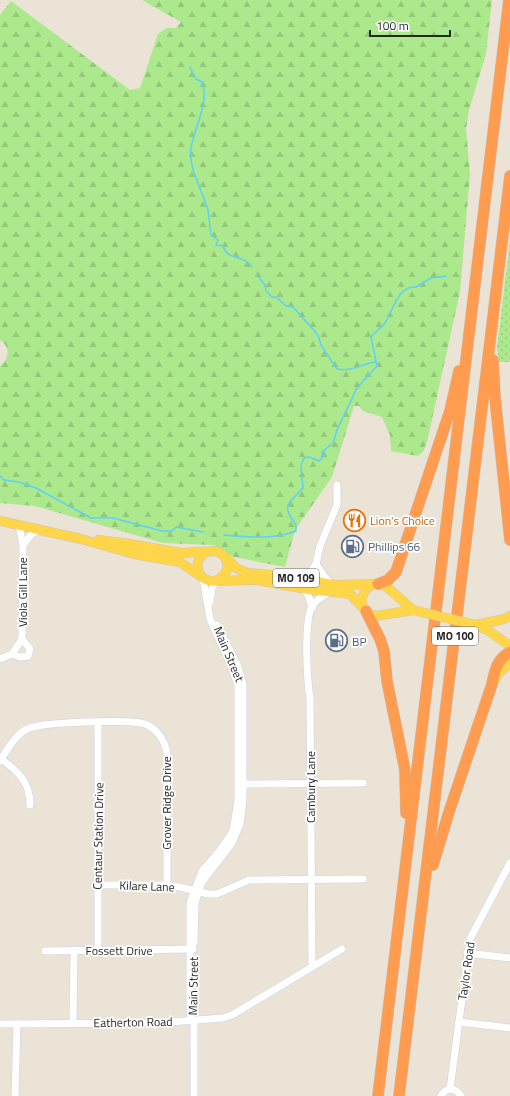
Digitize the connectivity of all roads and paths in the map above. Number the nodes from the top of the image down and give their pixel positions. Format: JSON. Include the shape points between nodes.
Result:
{"nodes":[{"id":1,"x":509,"y":0,"type":"edge"},
{"id":2,"x":510,"y":176,"type":"edge"},
{"id":3,"x":492,"y":324,"type":"junction"},
{"id":4,"x":470,"y":334,"type":"junction"},
{"id":5,"x":337,"y":485,"type":"dead end"},
{"id":6,"x":0,"y":521,"type":"edge"},
{"id":7,"x":19,"y":525,"type":"junction"},
{"id":8,"x":39,"y":529,"type":"junction"},
{"id":9,"x":81,"y":538,"type":"junction"},
{"id":10,"x":510,"y":540,"type":"edge"},
{"id":11,"x":23,"y":545,"type":"junction"},
{"id":12,"x":206,"y":552,"type":"junction"},
{"id":13,"x":224,"y":557,"type":"junction"},
{"id":14,"x":316,"y":564,"type":"junction"},
{"id":15,"x":202,"y":577,"type":"junction"},
{"id":16,"x":296,"y":578,"type":"junction"},
{"id":17,"x":217,"y":580,"type":"junction"},
{"id":18,"x":376,"y":584,"type":"junction"},
{"id":19,"x":304,"y":588,"type":"junction"},
{"id":20,"x":330,"y":588,"type":"junction"},
{"id":21,"x":390,"y":590,"type":"junction"},
{"id":22,"x":312,"y":608,"type":"junction"},
{"id":23,"x":365,"y":609,"type":"junction"},
{"id":24,"x":413,"y":610,"type":"junction"},
{"id":25,"x":381,"y":616,"type":"junction"},
{"id":26,"x":507,"y":617,"type":"edge"},
{"id":27,"x":476,"y":625,"type":"junction"},
{"id":28,"x":22,"y":639,"type":"junction"},
{"id":29,"x":501,"y":639,"type":"junction"},
{"id":30,"x":510,"y":646,"type":"edge"},
{"id":31,"x":510,"y":652,"type":"edge"},
{"id":32,"x":12,"y":654,"type":"junction"},
{"id":33,"x":0,"y":658,"type":"edge"},
{"id":34,"x":510,"y":663,"type":"edge"},
{"id":35,"x":492,"y":684,"type":"junction"},
{"id":36,"x":98,"y":722,"type":"junction"},
{"id":37,"x":1,"y":760,"type":"edge"},
{"id":38,"x":310,"y":783,"type":"junction"},
{"id":39,"x":363,"y":783,"type":"dead end"},
{"id":40,"x":243,"y":784,"type":"junction"},
{"id":41,"x":30,"y":805,"type":"dead end"},
{"id":42,"x":408,"y":849,"type":"junction"},
{"id":43,"x":510,"y":863,"type":"edge"},
{"id":44,"x":310,"y":879,"type":"junction"},
{"id":45,"x":363,"y":879,"type":"dead end"},
{"id":46,"x":99,"y":885,"type":"junction"},
{"id":47,"x":167,"y":885,"type":"junction"},
{"id":48,"x":197,"y":890,"type":"junction"},
{"id":49,"x":423,"y":898,"type":"junction"},
{"id":50,"x":191,"y":949,"type":"junction"},
{"id":51,"x":342,"y":949,"type":"dead end"},
{"id":52,"x":74,"y":950,"type":"junction"},
{"id":53,"x":98,"y":950,"type":"junction"},
{"id":54,"x":45,"y":951,"type":"dead end"},
{"id":55,"x":467,"y":953,"type":"junction"},
{"id":56,"x":510,"y":958,"type":"edge"},
{"id":57,"x":312,"y":967,"type":"junction"},
{"id":58,"x":193,"y":1021,"type":"junction"},
{"id":59,"x":459,"y":1022,"type":"junction"},
{"id":60,"x":73,"y":1023,"type":"junction"},
{"id":61,"x":0,"y":1024,"type":"edge"},
{"id":62,"x":17,"y":1024,"type":"junction"},
{"id":63,"x":510,"y":1028,"type":"edge"},
{"id":64,"x":450,"y":1089,"type":"junction"},
{"id":65,"x":15,"y":1096,"type":"edge"},
{"id":66,"x":194,"y":1096,"type":"edge"},
{"id":67,"x":378,"y":1096,"type":"edge"},
{"id":68,"x":399,"y":1096,"type":"edge"},
{"id":69,"x":441,"y":1096,"type":"edge"},
{"id":70,"x":461,"y":1096,"type":"edge"}],
"edges":[{"from":1,"to":4,"type":"highway","number":"MO 100"},
{"from":2,"to":3,"type":"highway","number":"MO 100"},
{"from":3,"to":10,"type":"highway","via":[[495,398]]},
{"from":3,"to":49,"type":"highway","number":"MO 100"},
{"from":4,"to":18,"type":"highway","via":[[450,411],[396,572],[388,580]]},
{"from":4,"to":42,"type":"highway","number":"MO 100"},
{"from":5,"to":14,"type":"street","via":[[337,505],[320,546]]},
{"from":6,"to":7,"type":"main road","number":"MO 109"},
{"from":7,"to":8,"type":"main road","number":"MO 109"},
{"from":7,"to":11,"type":"street","name":"Viola Gill Lane"},
{"from":8,"to":9,"type":"main road","number":"MO 109"},
{"from":8,"to":11,"type":"street","name":"Viola Gill Lane","via":[[31,534]]},
{"from":9,"to":12,"type":"main road","number":"MO 109","via":[[170,552]]},
{"from":9,"to":15,"type":"main road","number":"MO 109","via":[[134,554],[180,562]]},
{"from":11,"to":28,"type":"street","name":"Viola Gill Lane"},
{"from":12,"to":13,"type":"main road","number":"MO 109","via":[[216,551]]},
{"from":12,"to":15,"type":"main road","via":[[198,562]]},
{"from":13,"to":16,"type":"main road","number":"MO 109","via":[[241,571]]},
{"from":13,"to":17,"type":"main road","via":[[227,569],[224,576]]},
{"from":14,"to":16,"type":"street","via":[[309,574]]},
{"from":14,"to":20,"type":"street"},
{"from":15,"to":17,"type":"main road","number":"MO 109","via":[[210,581]]},
{"from":15,"to":48,"type":"street","name":"Main Street","via":[[210,619],[238,686],[238,795],[233,831],[202,871]]},
{"from":16,"to":20,"type":"main road","number":"MO 109"},
{"from":17,"to":19,"type":"main road","number":"MO 109","via":[[257,580]]},
{"from":17,"to":40,"type":"street","name":"Main Street","via":[[211,595],[211,609],[239,669],[244,689]]},
{"from":18,"to":20,"type":"main road","number":"MO 109"},
{"from":18,"to":21,"type":"main road","number":"MO 109","via":[[386,586]]},
{"from":18,"to":23,"type":"main road","via":[[366,589],[363,594]]},
{"from":19,"to":20,"type":"main road","number":"MO 109"},
{"from":19,"to":22,"type":"street"},
{"from":20,"to":22,"type":"street"},
{"from":20,"to":23,"type":"main road","number":"MO 109","via":[[350,594]]},
{"from":21,"to":24,"type":"main road","number":"MO 109"},
{"from":21,"to":25,"type":"main road","via":[[394,597],[393,605],[389,612]]},
{"from":22,"to":38,"type":"street","name":"Cambury Lane","via":[[308,628]]},
{"from":23,"to":25,"type":"main road","number":"MO 109","via":[[373,616]]},
{"from":23,"to":42,"type":"highway","via":[[384,651],[387,681],[405,770]]},
{"from":24,"to":25,"type":"main road","number":"MO 109"},
{"from":24,"to":27,"type":"main road","number":"MO 109","bridge":true},
{"from":26,"to":27,"type":"main road","number":"MO 109"},
{"from":26,"to":29,"type":"main road","via":[[499,629]]},
{"from":27,"to":29,"type":"main road","number":"MO 109"},
{"from":28,"to":32,"type":"street","name":"Viola Gill Lane"},
{"from":28,"to":32,"type":"street","name":"Viola Gill Lane","via":[[30,649],[28,656]]},
{"from":29,"to":30,"type":"main road","number":"MO 109"},
{"from":31,"to":35,"type":"highway","via":[[498,663]]},
{"from":32,"to":33,"type":"street","name":"Viola Gill Lane"},
{"from":34,"to":35,"type":"main road","via":[[499,672]]},
{"from":35,"to":49,"type":"highway","via":[[448,812]]},
{"from":36,"to":37,"type":"street","name":"Grover Ridge Drive","via":[[33,726],[16,738]]},
{"from":36,"to":46,"type":"street","name":"Centaur Station Drive"},
{"from":36,"to":47,"type":"street","name":"Grover Ridge Drive","via":[[129,721],[145,724],[158,734],[165,746]]},
{"from":37,"to":41,"type":"street","via":[[24,778],[29,791]]},
{"from":38,"to":39,"type":"street"},
{"from":38,"to":40,"type":"street"},
{"from":38,"to":44,"type":"street","name":"Cambury Lane"},
{"from":40,"to":48,"type":"street","name":"Main Street","via":[[242,815],[237,834],[225,853],[208,871]]},
{"from":42,"to":67,"type":"highway","number":"MO 100"},
{"from":43,"to":55,"type":"street","name":"Taylor Road","via":[[472,934]]},
{"from":44,"to":45,"type":"street","name":"Kilare Lane"},
{"from":44,"to":48,"type":"street","name":"Kilare Lane","via":[[249,880],[217,894]]},
{"from":44,"to":57,"type":"street","name":"Cambury Lane"},
{"from":46,"to":47,"type":"street","name":"Kilare Lane"},
{"from":46,"to":53,"type":"street","name":"Centaur Station Drive"},
{"from":47,"to":48,"type":"street","name":"Kilare Lane"},
{"from":48,"to":50,"type":"street","name":"Main Street"},
{"from":49,"to":68,"type":"highway","number":"MO 100"},
{"from":50,"to":53,"type":"street","name":"Fossett Drive"},
{"from":50,"to":58,"type":"street","name":"Main Street"},
{"from":51,"to":57,"type":"street","name":"Eatherton Road"},
{"from":52,"to":53,"type":"street","name":"Fossett Drive"},
{"from":52,"to":54,"type":"street","name":"Fossett Drive"},
{"from":52,"to":60,"type":"street"},
{"from":55,"to":56,"type":"street"},
{"from":55,"to":59,"type":"street","name":"Taylor Road"},
{"from":57,"to":58,"type":"street","name":"Eatherton Road","via":[[232,1015]]},
{"from":58,"to":60,"type":"street","name":"Eatherton Road"},
{"from":58,"to":66,"type":"street","name":"Main Street"},
{"from":59,"to":63,"type":"street"},
{"from":59,"to":64,"type":"street","name":"Taylor Road"},
{"from":60,"to":62,"type":"street","name":"Eatherton Road"},
{"from":61,"to":62,"type":"street","name":"Eatherton Road"},
{"from":62,"to":65,"type":"street"},
{"from":64,"to":69,"type":"street"},
{"from":64,"to":70,"type":"street","via":[[456,1090]]}]}
